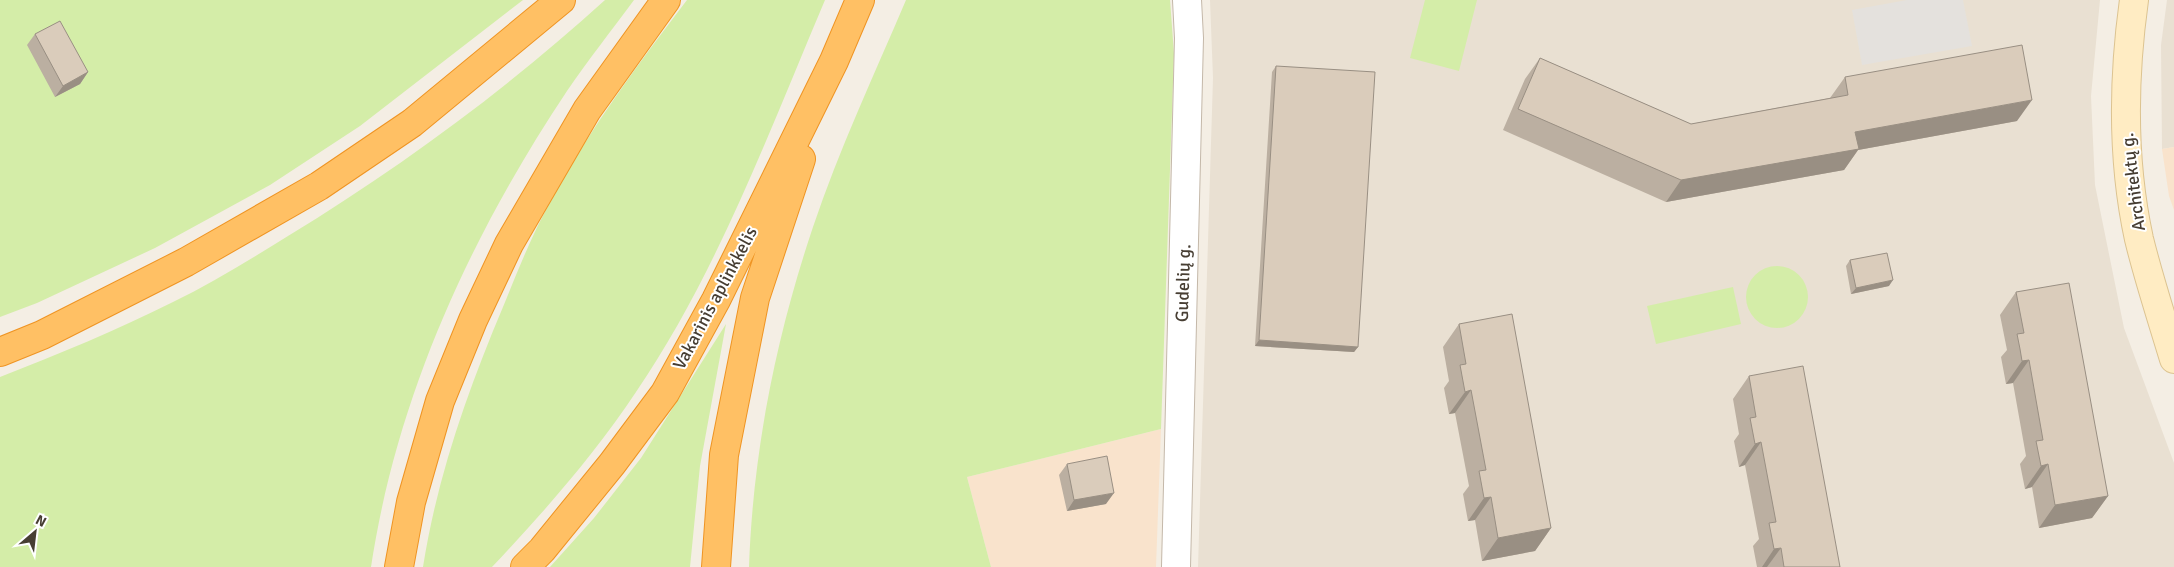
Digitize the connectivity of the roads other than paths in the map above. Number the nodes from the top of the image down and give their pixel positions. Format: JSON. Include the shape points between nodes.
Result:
{"nodes":[{"id":1,"x":561,"y":0,"type":"edge"},
{"id":2,"x":666,"y":0,"type":"edge"},
{"id":3,"x":860,"y":0,"type":"edge"},
{"id":4,"x":1188,"y":0,"type":"edge"},
{"id":5,"x":2134,"y":0,"type":"edge"},
{"id":6,"x":834,"y":61,"type":"junction"},
{"id":7,"x":0,"y":352,"type":"edge"},
{"id":8,"x":2174,"y":360,"type":"edge"},
{"id":9,"x":398,"y":567,"type":"edge"},
{"id":10,"x":525,"y":567,"type":"edge"},
{"id":11,"x":716,"y":567,"type":"edge"},
{"id":12,"x":1176,"y":567,"type":"edge"}],
"edges":[{"from":1,"to":7,"type":"highway","via":[[412,123],[319,186],[186,262],[42,335]]},
{"from":2,"to":9,"type":"highway","via":[[587,110],[509,244],[473,320],[440,400],[411,502]]},
{"from":3,"to":6,"type":"highway","name":"Vakarinis aplinkkelis"},
{"from":4,"to":12,"type":"street","name":"Gudelių g.","via":[[1190,38]]},
{"from":5,"to":8,"type":"street","name":"Architektų g.","via":[[2126,85],[2130,176],[2139,237]]},
{"from":6,"to":10,"type":"highway","name":"Vakarinis aplinkkelis","via":[[716,300],[665,393],[612,464]]},
{"from":6,"to":11,"type":"highway","via":[[756,298],[724,454]]}]}
